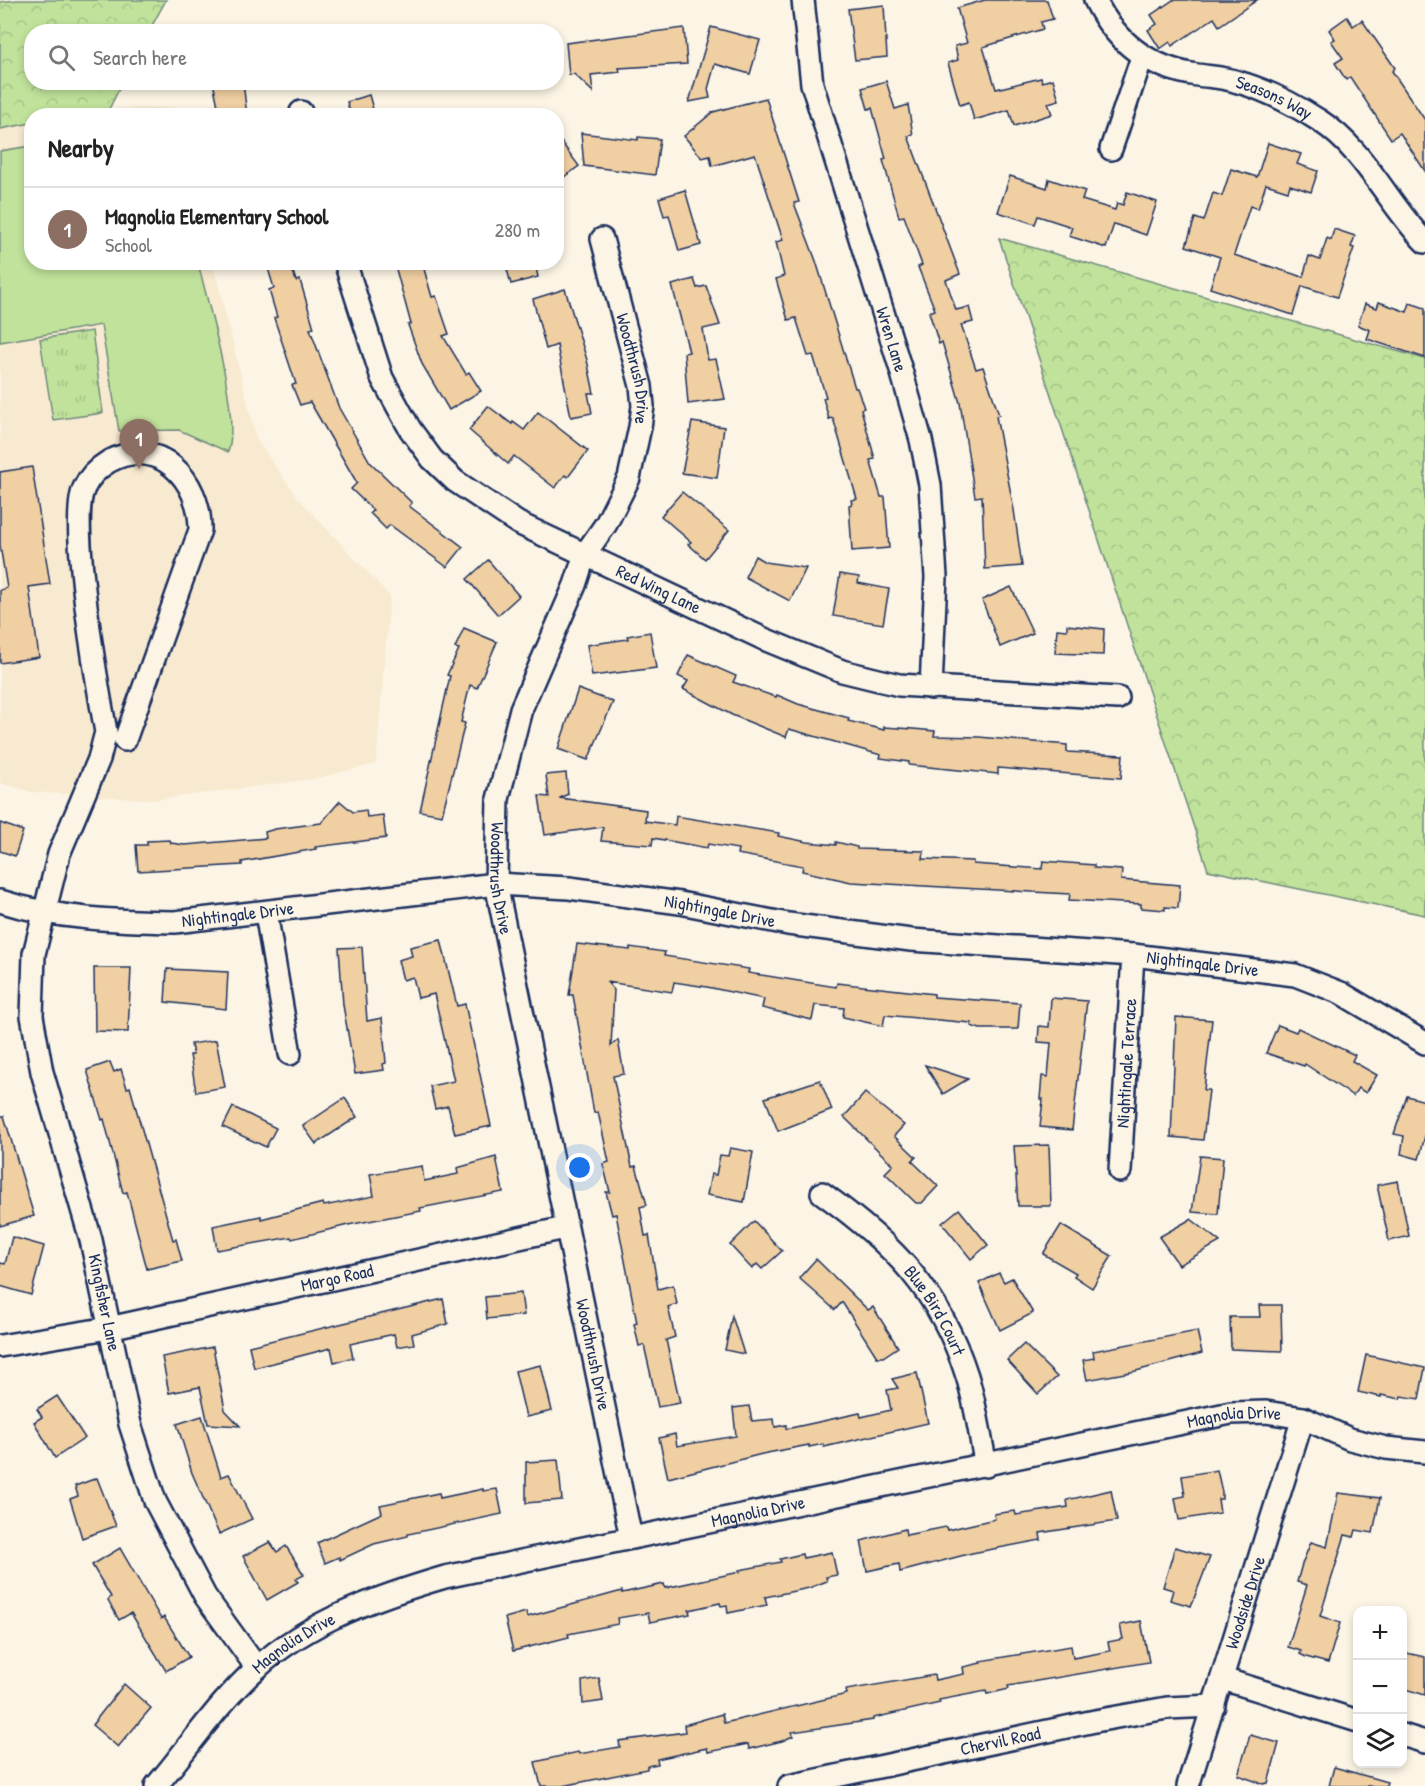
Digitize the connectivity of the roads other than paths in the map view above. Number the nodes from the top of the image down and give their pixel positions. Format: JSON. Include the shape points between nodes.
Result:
{"nodes":[{"id":1,"x":803,"y":0,"type":"edge"},
{"id":2,"x":1095,"y":0,"type":"edge"},
{"id":3,"x":1143,"y":57,"type":"junction"},
{"id":4,"x":1111,"y":149,"type":"dead end"},
{"id":5,"x":602,"y":239,"type":"dead end"},
{"id":6,"x":1425,"y":242,"type":"edge"},
{"id":7,"x":348,"y":270,"type":"edge"},
{"id":8,"x":585,"y":554,"type":"junction"},
{"id":9,"x":931,"y":688,"type":"junction"},
{"id":10,"x":1118,"y":698,"type":"dead end"},
{"id":11,"x":124,"y":740,"type":"dead end"},
{"id":12,"x":496,"y":884,"type":"junction"},
{"id":13,"x":0,"y":901,"type":"edge"},
{"id":14,"x":45,"y":912,"type":"junction"},
{"id":15,"x":266,"y":913,"type":"junction"},
{"id":16,"x":1133,"y":955,"type":"junction"},
{"id":17,"x":1425,"y":1043,"type":"edge"},
{"id":18,"x":290,"y":1054,"type":"dead end"},
{"id":19,"x":1120,"y":1171,"type":"dead end"},
{"id":20,"x":822,"y":1193,"type":"dead end"},
{"id":21,"x":565,"y":1228,"type":"junction"},
{"id":22,"x":109,"y":1328,"type":"junction"},
{"id":23,"x":0,"y":1346,"type":"edge"},
{"id":24,"x":1304,"y":1418,"type":"junction"},
{"id":25,"x":1425,"y":1452,"type":"edge"},
{"id":26,"x":986,"y":1466,"type":"junction"},
{"id":27,"x":631,"y":1539,"type":"junction"},
{"id":28,"x":258,"y":1668,"type":"junction"},
{"id":29,"x":1223,"y":1679,"type":"junction"},
{"id":30,"x":1214,"y":1706,"type":"junction"},
{"id":31,"x":1353,"y":1719,"type":"edge"},
{"id":32,"x":1407,"y":1737,"type":"edge"},
{"id":33,"x":1425,"y":1742,"type":"edge"},
{"id":34,"x":156,"y":1786,"type":"edge"},
{"id":35,"x":789,"y":1786,"type":"edge"},
{"id":36,"x":1188,"y":1786,"type":"edge"}],
"edges":[{"from":1,"to":9,"type":"street","name":"Wren Lane","via":[[812,84],[904,380],[930,485],[936,577]]},
{"from":2,"to":3,"type":"street","name":"Seasons Way","via":[[1116,33]]},
{"from":3,"to":4,"type":"street"},
{"from":3,"to":6,"type":"street","name":"Seasons Way","via":[[1158,66],[1237,81],[1322,122],[1339,135]]},
{"from":5,"to":8,"type":"street","name":"Woodthrush Drive","via":[[635,359],[643,406],[623,494]]},
{"from":7,"to":8,"type":"street","name":"Red Wing Lane","via":[[382,378],[398,410],[432,459],[481,501]]},
{"from":8,"to":9,"type":"street","name":"Red Wing Lane","via":[[764,639],[842,671],[899,685]]},
{"from":8,"to":12,"type":"street","name":"Woodthrush Drive","via":[[521,709],[506,762],[498,799]]},
{"from":9,"to":10,"type":"street","name":"Red Wing Lane"},
{"from":11,"to":14,"type":"street","name":"Kingfisher Lane","via":[[200,530],[196,498],[185,479],[155,455],[135,453],[103,465],[92,475],[80,499],[80,546],[106,732],[99,759],[59,854]]},
{"from":12,"to":15,"type":"street","name":"Nightingale Drive","via":[[375,896]]},
{"from":12,"to":16,"type":"street","name":"Nightingale Drive","via":[[680,903],[788,924],[911,940]]},
{"from":12,"to":21,"type":"street","name":"Woodthrush Drive"},
{"from":13,"to":14,"type":"street","name":"Nightingale Drive"},
{"from":14,"to":15,"type":"street","name":"Nightingale Drive","via":[[122,921],[175,922]]},
{"from":14,"to":22,"type":"street","name":"Kingfisher Lane","via":[[34,954],[32,1016],[42,1072],[91,1240]]},
{"from":15,"to":18,"type":"street"},
{"from":16,"to":17,"type":"street","name":"Nightingale Drive","via":[[1295,975],[1341,993]]},
{"from":16,"to":19,"type":"street","name":"Nightingale Terrace"},
{"from":20,"to":26,"type":"street","name":"Blue Bird Court","via":[[891,1247],[936,1306],[968,1377]]},
{"from":21,"to":22,"type":"street","name":"Margo Road"},
{"from":21,"to":27,"type":"street","name":"Woodthrush Drive"},
{"from":22,"to":23,"type":"street","name":"Margo Road"},
{"from":22,"to":28,"type":"street","name":"Kingfisher Lane","via":[[130,1424],[155,1501],[205,1596]]},
{"from":24,"to":25,"type":"street","name":"Magnolia Drive","via":[[1350,1439]]},
{"from":24,"to":26,"type":"street","name":"Magnolia Drive","via":[[1266,1412],[1231,1413]]},
{"from":24,"to":29,"type":"street","name":"Woodside Drive"},
{"from":26,"to":27,"type":"street","name":"Magnolia Drive"},
{"from":27,"to":28,"type":"street","name":"Magnolia Drive","via":[[445,1577],[390,1594],[321,1625]]},
{"from":28,"to":34,"type":"street","name":"Magnolia Drive"},
{"from":29,"to":30,"type":"street","name":"Woodside Drive"},
{"from":29,"to":31,"type":"street"},
{"from":30,"to":35,"type":"street","name":"Chervil Road","via":[[1167,1708],[1095,1721]]},
{"from":30,"to":36,"type":"street","name":"Woodside Drive"},
{"from":32,"to":33,"type":"street"}]}
